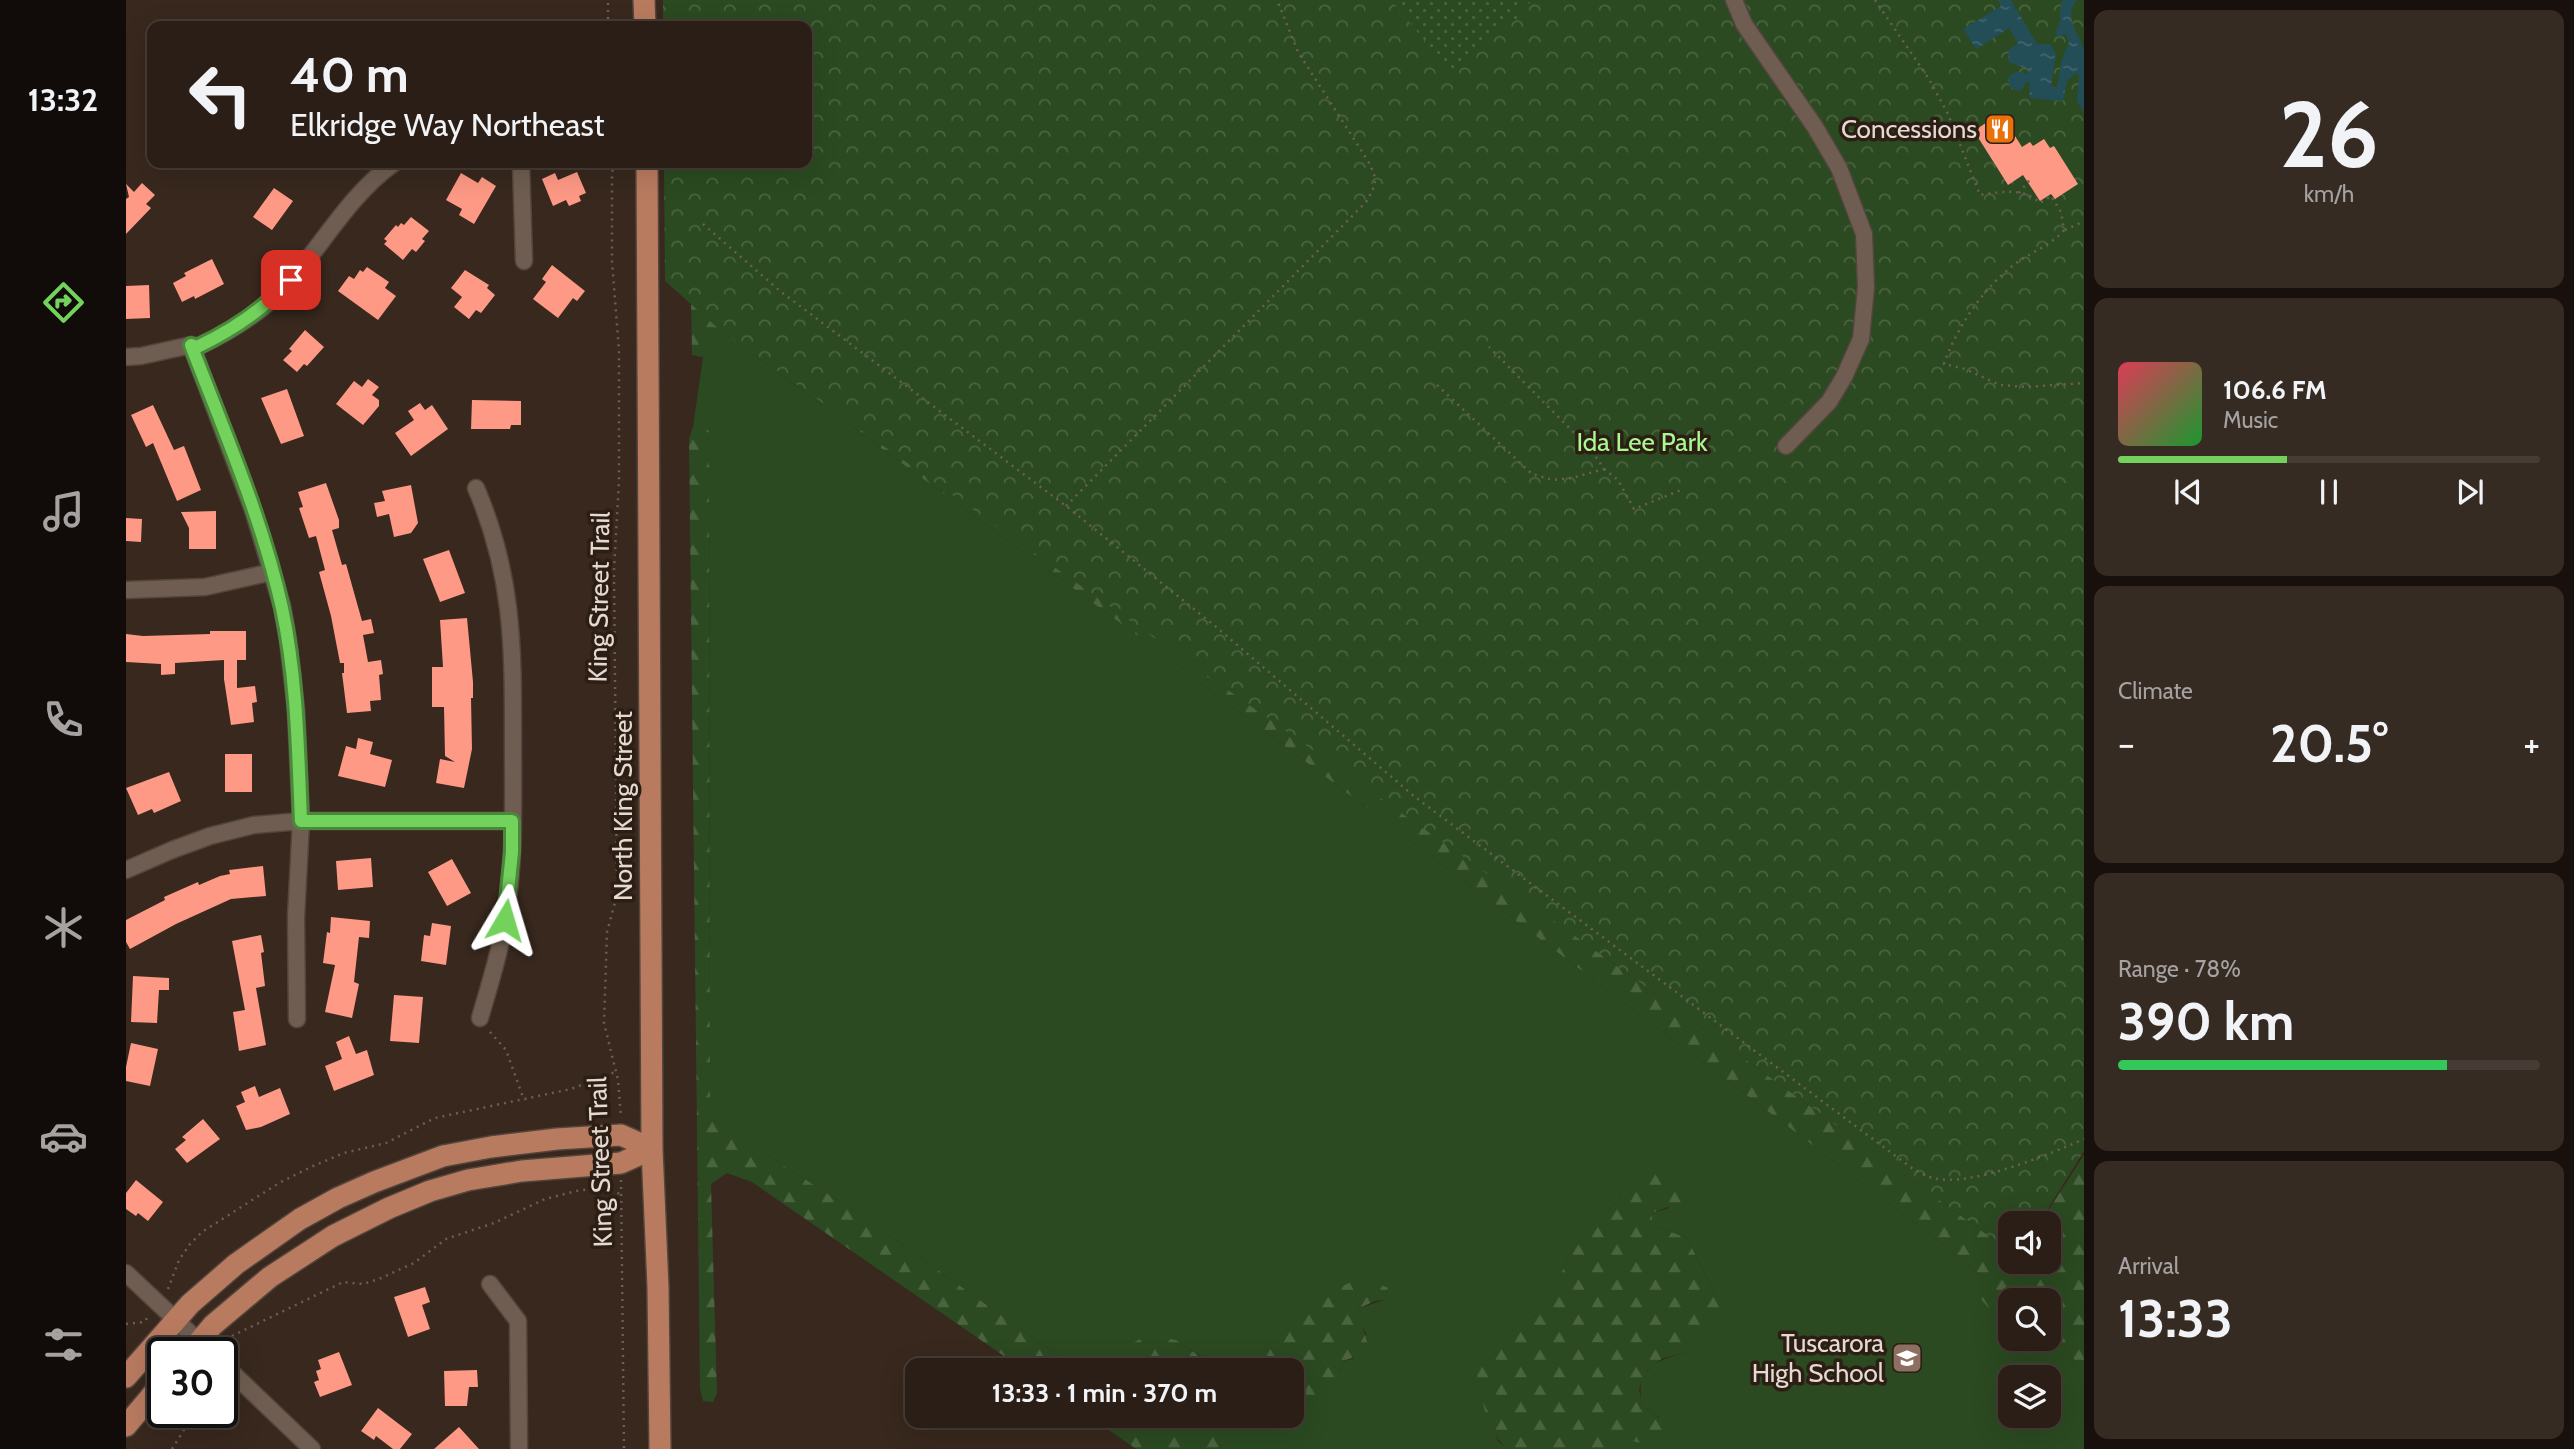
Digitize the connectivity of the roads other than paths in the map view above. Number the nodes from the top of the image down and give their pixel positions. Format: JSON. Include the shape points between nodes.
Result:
{"nodes":[{"id":1,"x":644,"y":0,"type":"edge"},
{"id":2,"x":1734,"y":0,"type":"edge"},
{"id":3,"x":645,"y":21,"type":"edge"},
{"id":4,"x":388,"y":168,"type":"edge"},
{"id":5,"x":521,"y":168,"type":"edge"},
{"id":6,"x":647,"y":168,"type":"edge"},
{"id":7,"x":524,"y":261,"type":"dead end"},
{"id":8,"x":191,"y":345,"type":"junction"},
{"id":9,"x":126,"y":357,"type":"edge"},
{"id":10,"x":1786,"y":446,"type":"dead end"},
{"id":11,"x":475,"y":488,"type":"dead end"},
{"id":12,"x":272,"y":572,"type":"junction"},
{"id":13,"x":126,"y":590,"type":"edge"},
{"id":14,"x":301,"y":821,"type":"junction"},
{"id":15,"x":512,"y":821,"type":"junction"},
{"id":16,"x":126,"y":870,"type":"edge"},
{"id":17,"x":480,"y":1018,"type":"road end"},
{"id":18,"x":297,"y":1019,"type":"dead end"},
{"id":19,"x":652,"y":1149,"type":"junction"},
{"id":20,"x":126,"y":1273,"type":"edge"},
{"id":21,"x":491,"y":1284,"type":"dead end"},
{"id":22,"x":176,"y":1320,"type":"junction"},
{"id":23,"x":190,"y":1337,"type":"edge"},
{"id":24,"x":206,"y":1337,"type":"edge"},
{"id":25,"x":126,"y":1377,"type":"edge"},
{"id":26,"x":238,"y":1378,"type":"edge"},
{"id":27,"x":147,"y":1401,"type":"edge"},
{"id":28,"x":126,"y":1426,"type":"edge"},
{"id":29,"x":312,"y":1449,"type":"edge"},
{"id":30,"x":519,"y":1449,"type":"edge"},
{"id":31,"x":660,"y":1449,"type":"edge"}],
"edges":[{"from":1,"to":3,"type":"main road"},
{"from":2,"to":10,"type":"street","via":[[1744,24],[1839,168],[1866,249],[1861,340],[1829,402]]},
{"from":4,"to":8,"type":"street","via":[[363,189],[265,306],[223,335],[197,347]]},
{"from":5,"to":7,"type":"street"},
{"from":6,"to":19,"type":"main road","name":"North King Street"},
{"from":8,"to":9,"type":"street"},
{"from":8,"to":12,"type":"street","via":[[238,466]]},
{"from":11,"to":15,"type":"street","via":[[497,544],[511,623]]},
{"from":12,"to":13,"type":"street","via":[[205,587]]},
{"from":12,"to":14,"type":"street","via":[[293,674]]},
{"from":14,"to":15,"type":"street"},
{"from":14,"to":16,"type":"street","via":[[254,825],[210,836]]},
{"from":14,"to":18,"type":"street"},
{"from":15,"to":17,"type":"street","via":[[505,920]]},
{"from":19,"to":22,"type":"main road","via":[[621,1135],[556,1139],[443,1156],[338,1198],[264,1242]]},
{"from":19,"to":24,"type":"main road","via":[[621,1163],[468,1180],[399,1204],[292,1262],[213,1325]]},
{"from":19,"to":31,"type":"main road","name":"North King Street"},
{"from":20,"to":22,"type":"street"},
{"from":21,"to":30,"type":"street","via":[[518,1321]]},
{"from":22,"to":23,"type":"street"},
{"from":22,"to":25,"type":"main road"},
{"from":26,"to":29,"type":"street"},
{"from":27,"to":28,"type":"main road"}]}
